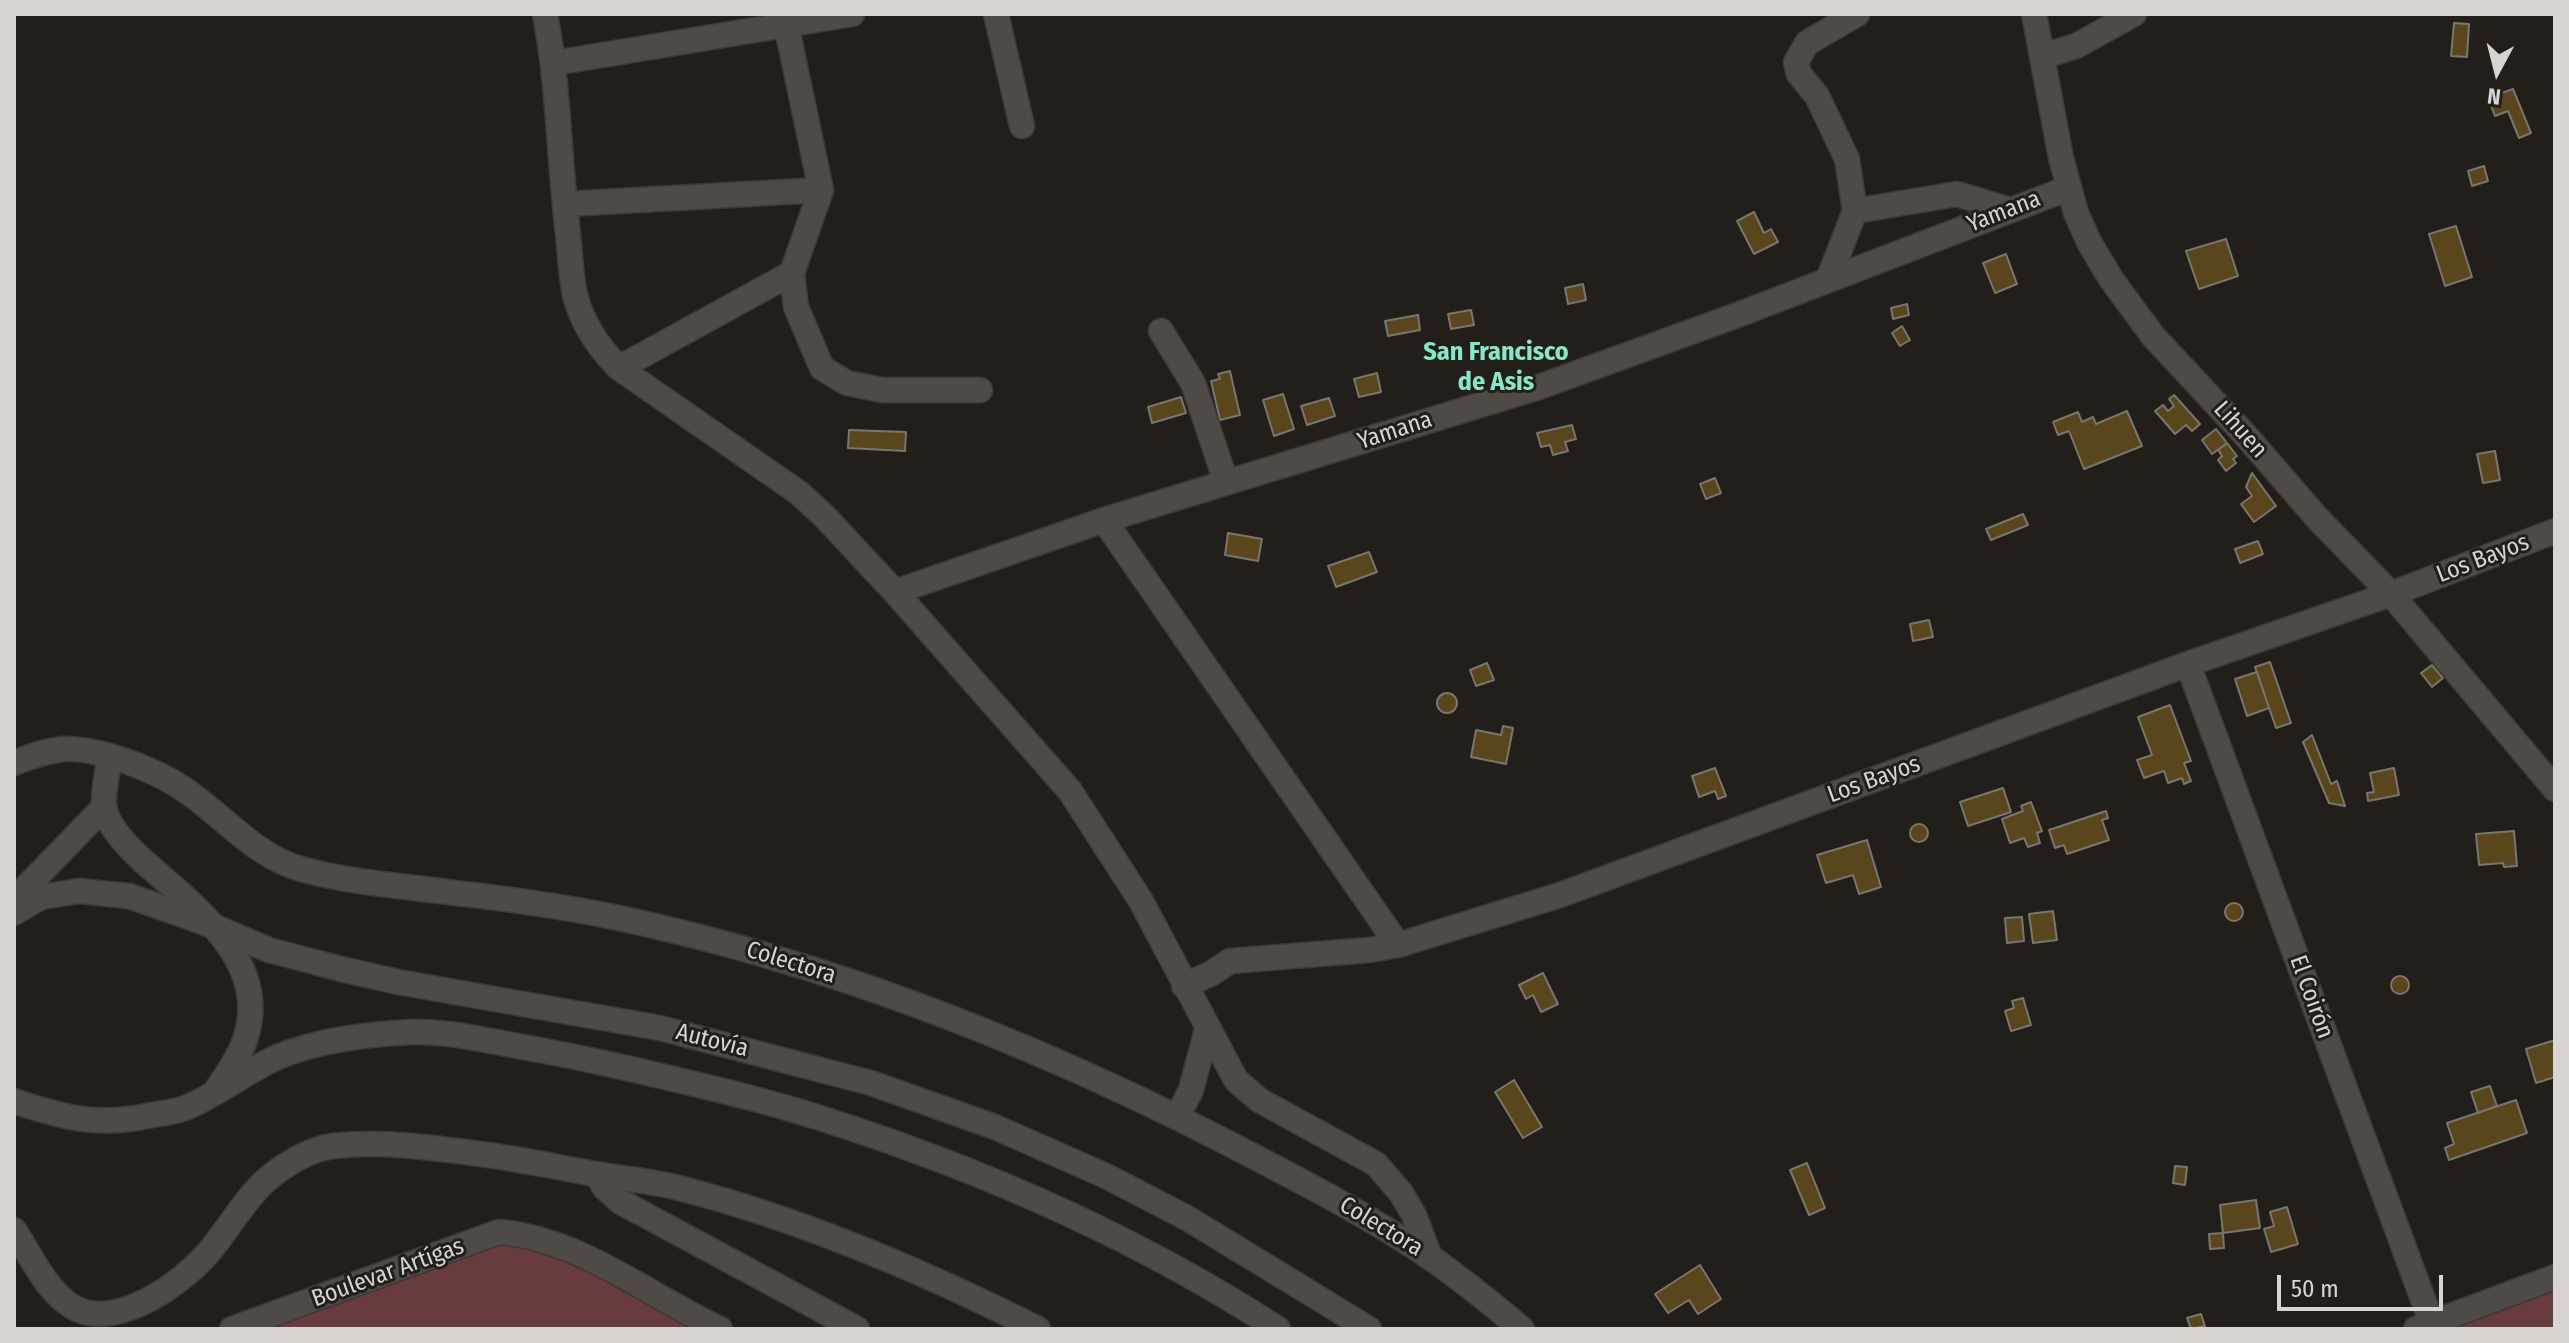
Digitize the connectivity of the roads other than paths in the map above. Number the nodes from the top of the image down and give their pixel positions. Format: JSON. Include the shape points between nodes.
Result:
{"nodes":[{"id":1,"x":545,"y":14,"type":"edge"},
{"id":2,"x":852,"y":14,"type":"edge"},
{"id":3,"x":996,"y":14,"type":"edge"},
{"id":4,"x":1857,"y":14,"type":"edge"},
{"id":5,"x":2034,"y":14,"type":"edge"},
{"id":6,"x":2134,"y":14,"type":"edge"},
{"id":7,"x":785,"y":20,"type":"edge"},
{"id":8,"x":2043,"y":56,"type":"junction"},
{"id":9,"x":554,"y":63,"type":"junction"},
{"id":10,"x":1022,"y":126,"type":"dead end"},
{"id":11,"x":2069,"y":188,"type":"junction"},
{"id":12,"x":821,"y":190,"type":"junction"},
{"id":13,"x":565,"y":204,"type":"junction"},
{"id":14,"x":2010,"y":210,"type":"junction"},
{"id":15,"x":1855,"y":211,"type":"junction"},
{"id":16,"x":792,"y":273,"type":"junction"},
{"id":17,"x":1828,"y":280,"type":"junction"},
{"id":18,"x":1161,"y":331,"type":"dead end"},
{"id":19,"x":619,"y":368,"type":"junction"},
{"id":20,"x":980,"y":390,"type":"dead end"},
{"id":21,"x":1226,"y":482,"type":"junction"},
{"id":22,"x":1104,"y":520,"type":"junction"},
{"id":23,"x":2555,"y":531,"type":"edge"},
{"id":24,"x":895,"y":592,"type":"junction"},
{"id":25,"x":2391,"y":594,"type":"junction"},
{"id":26,"x":2188,"y":664,"type":"junction"},
{"id":27,"x":110,"y":756,"type":"junction"},
{"id":28,"x":14,"y":763,"type":"edge"},
{"id":29,"x":2555,"y":789,"type":"edge"},
{"id":30,"x":104,"y":807,"type":"junction"},
{"id":31,"x":14,"y":900,"type":"edge"},
{"id":32,"x":14,"y":913,"type":"edge"},
{"id":33,"x":219,"y":930,"type":"junction"},
{"id":34,"x":1398,"y":945,"type":"junction"},
{"id":35,"x":1184,"y":986,"type":"junction"},
{"id":36,"x":1207,"y":1029,"type":"junction"},
{"id":37,"x":215,"y":1092,"type":"junction"},
{"id":38,"x":14,"y":1101,"type":"edge"},
{"id":39,"x":1177,"y":1117,"type":"junction"},
{"id":40,"x":596,"y":1174,"type":"junction"},
{"id":41,"x":14,"y":1230,"type":"edge"},
{"id":42,"x":1430,"y":1257,"type":"junction"},
{"id":43,"x":2555,"y":1277,"type":"edge"},
{"id":44,"x":2427,"y":1327,"type":"edge"},
{"id":45,"x":232,"y":1329,"type":"edge"},
{"id":46,"x":720,"y":1329,"type":"edge"},
{"id":47,"x":857,"y":1329,"type":"edge"},
{"id":48,"x":1038,"y":1329,"type":"edge"},
{"id":49,"x":1278,"y":1329,"type":"edge"},
{"id":50,"x":1369,"y":1329,"type":"edge"},
{"id":51,"x":1522,"y":1329,"type":"edge"}],
"edges":[{"from":1,"to":9,"type":"street"},
{"from":2,"to":7,"type":"street"},
{"from":3,"to":10,"type":"street"},
{"from":4,"to":15,"type":"street","via":[[1807,43],[1796,62],[1847,159]]},
{"from":5,"to":8,"type":"street","name":"Lihuen"},
{"from":6,"to":8,"type":"street","via":[[2076,46]]},
{"from":7,"to":9,"type":"street"},
{"from":7,"to":12,"type":"street"},
{"from":8,"to":11,"type":"street","name":"Lihuen"},
{"from":9,"to":13,"type":"street"},
{"from":11,"to":14,"type":"street","name":"Yamana"},
{"from":11,"to":25,"type":"street","name":"Lihuen","via":[[2089,242],[2153,336]]},
{"from":12,"to":13,"type":"street"},
{"from":12,"to":16,"type":"street"},
{"from":13,"to":19,"type":"street","via":[[575,296],[602,351]]},
{"from":14,"to":15,"type":"street","via":[[1957,194]]},
{"from":14,"to":17,"type":"street","name":"Yamana"},
{"from":15,"to":17,"type":"street"},
{"from":16,"to":19,"type":"street"},
{"from":16,"to":20,"type":"street","via":[[796,307],[822,368],[847,383],[882,390]]},
{"from":17,"to":21,"type":"street","name":"Yamana","via":[[1539,387]]},
{"from":18,"to":21,"type":"street","via":[[1193,383]]},
{"from":19,"to":24,"type":"street","via":[[799,493]]},
{"from":21,"to":22,"type":"street","name":"Yamana"},
{"from":22,"to":24,"type":"street","name":"Yamana"},
{"from":22,"to":34,"type":"street"},
{"from":23,"to":25,"type":"street","name":"Los Bayos"},
{"from":24,"to":35,"type":"street","via":[[1070,791],[1141,901]]},
{"from":25,"to":26,"type":"street","name":"Los Bayos"},
{"from":25,"to":29,"type":"street","name":"Lihuen"},
{"from":26,"to":34,"type":"street","name":"Los Bayos","via":[[1560,895]]},
{"from":26,"to":44,"type":"street","name":"El Coirón"},
{"from":27,"to":28,"type":"street","name":"Colectora","via":[[63,749]]},
{"from":27,"to":30,"type":"street"},
{"from":27,"to":39,"type":"street","name":"Colectora","via":[[163,775],[257,848],[299,868],[545,904],[721,942],[942,1014]]},
{"from":30,"to":31,"type":"street"},
{"from":30,"to":33,"type":"street","via":[[132,851]]},
{"from":32,"to":33,"type":"street","name":"Autovía","via":[[41,897],[96,891],[129,896]]},
{"from":33,"to":37,"type":"street","via":[[242,969],[251,1001],[247,1033]]},
{"from":33,"to":50,"type":"street","name":"Autovía","via":[[341,969],[660,1028],[871,1083],[995,1127],[1106,1176],[1187,1218]]},
{"from":34,"to":35,"type":"street","name":"Los Bayos","via":[[1230,961]]},
{"from":35,"to":36,"type":"street"},
{"from":36,"to":39,"type":"street","via":[[1191,1090]]},
{"from":36,"to":42,"type":"street","via":[[1236,1080],[1259,1100],[1376,1164],[1401,1193]]},
{"from":37,"to":38,"type":"street","name":"Autovía","via":[[184,1108],[131,1120],[90,1122]]},
{"from":37,"to":49,"type":"street","name":"Autovía","via":[[277,1057],[315,1044],[414,1032],[595,1060],[818,1117],[951,1164],[1122,1240],[1213,1287]]},
{"from":39,"to":42,"type":"street","name":"Colectora","via":[[1340,1202]]},
{"from":40,"to":41,"type":"street","via":[[466,1152],[361,1143],[326,1147],[263,1183],[207,1254],[170,1285],[139,1304],[108,1314],[84,1312],[67,1303],[46,1282]]},
{"from":40,"to":47,"type":"street","via":[[621,1202]]},
{"from":40,"to":48,"type":"street","via":[[677,1187],[742,1206],[907,1269]]},
{"from":42,"to":51,"type":"street","name":"Colectora"},
{"from":43,"to":44,"type":"street"},
{"from":45,"to":46,"type":"street","name":"Boulevar Artígas","via":[[499,1232],[564,1248]]}]}
